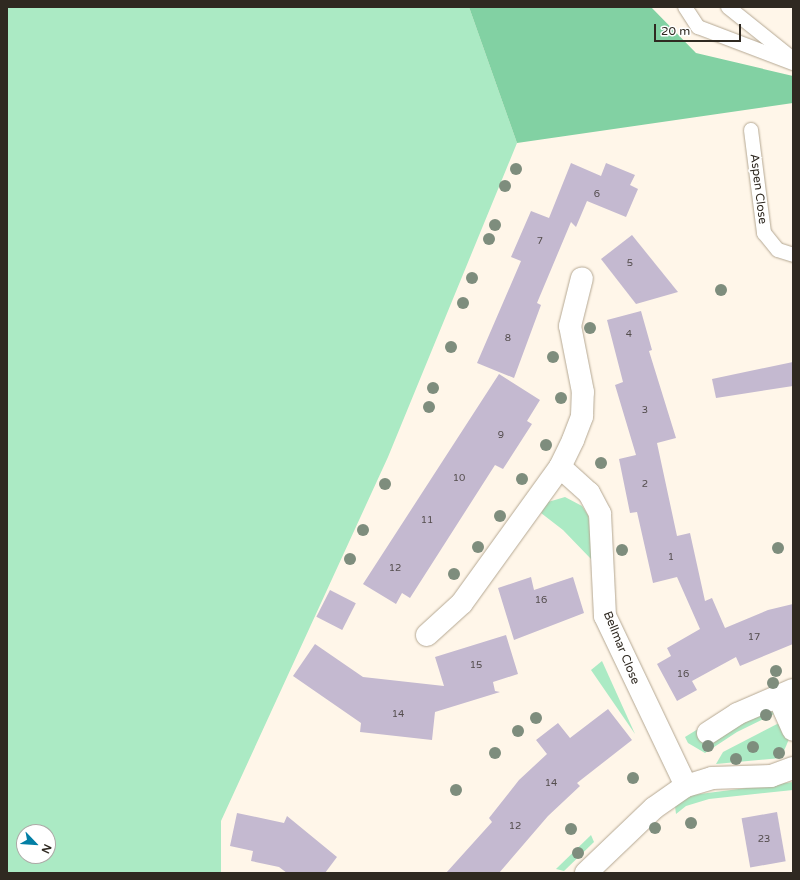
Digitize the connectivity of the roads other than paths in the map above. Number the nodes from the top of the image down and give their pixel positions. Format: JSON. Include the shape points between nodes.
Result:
{"nodes":[{"id":1,"x":685,"y":7,"type":"edge"},
{"id":2,"x":728,"y":7,"type":"edge"},
{"id":3,"x":793,"y":59,"type":"edge"},
{"id":4,"x":793,"y":63,"type":"edge"},
{"id":5,"x":751,"y":130,"type":"dead end"},
{"id":6,"x":793,"y":255,"type":"edge"},
{"id":7,"x":582,"y":278,"type":"dead end"},
{"id":8,"x":560,"y":467,"type":"junction"},
{"id":9,"x":427,"y":635,"type":"dead end"},
{"id":10,"x":786,"y":693,"type":"edge"},
{"id":11,"x":793,"y":730,"type":"edge"},
{"id":12,"x":708,"y":733,"type":"dead end"},
{"id":13,"x":793,"y":768,"type":"edge"},
{"id":14,"x":686,"y":786,"type":"junction"},
{"id":15,"x":586,"y":873,"type":"edge"}],
"edges":[{"from":1,"to":4,"type":"lane","via":[[698,27]]},
{"from":2,"to":3,"type":"lane"},
{"from":5,"to":6,"type":"lane","name":"Aspen Close","via":[[764,233],[778,250]]},
{"from":7,"to":8,"type":"street","via":[[570,326],[582,380],[583,409],[579,427]]},
{"from":8,"to":9,"type":"street","via":[[462,603]]},
{"from":8,"to":14,"type":"street","name":"Bellmar Close","via":[[589,492],[600,514],[605,616]]},
{"from":10,"to":11,"type":"street"},
{"from":10,"to":12,"type":"street","via":[[736,714]]},
{"from":13,"to":14,"type":"street","via":[[771,776],[712,778]]},
{"from":14,"to":15,"type":"street","via":[[654,808]]}]}
